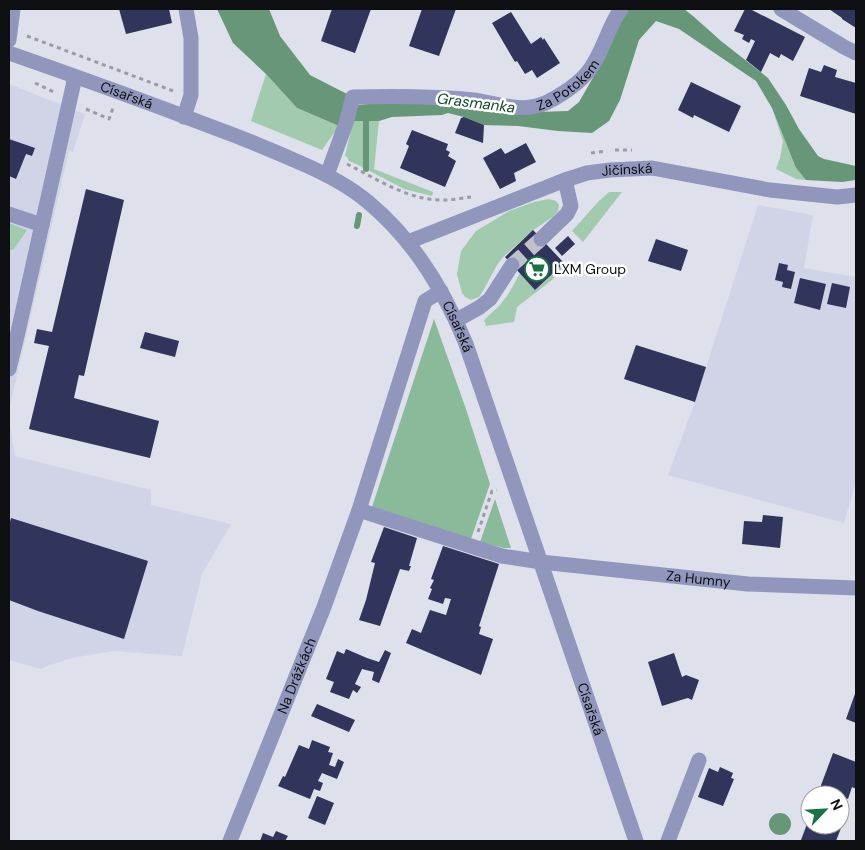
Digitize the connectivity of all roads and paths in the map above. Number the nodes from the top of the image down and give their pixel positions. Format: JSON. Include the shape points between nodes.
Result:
{"nodes":[{"id":1,"x":13,"y":9,"type":"edge"},
{"id":2,"x":186,"y":9,"type":"edge"},
{"id":3,"x":621,"y":9,"type":"edge"},
{"id":4,"x":781,"y":9,"type":"edge"},
{"id":5,"x":9,"y":35,"type":"edge"},
{"id":6,"x":9,"y":53,"type":"edge"},
{"id":7,"x":856,"y":53,"type":"edge"},
{"id":8,"x":75,"y":77,"type":"junction"},
{"id":9,"x":190,"y":98,"type":"junction"},
{"id":10,"x":184,"y":116,"type":"junction"},
{"id":11,"x":635,"y":150,"type":"dead end"},
{"id":12,"x":584,"y":155,"type":"dead end"},
{"id":13,"x":333,"y":158,"type":"junction"},
{"id":14,"x":327,"y":175,"type":"junction"},
{"id":15,"x":565,"y":180,"type":"junction"},
{"id":16,"x":856,"y":195,"type":"edge"},
{"id":17,"x":472,"y":197,"type":"dead end"},
{"id":18,"x":9,"y":214,"type":"edge"},
{"id":19,"x":42,"y":226,"type":"junction"},
{"id":20,"x":541,"y":239,"type":"tunnel mouth"},
{"id":21,"x":408,"y":242,"type":"junction"},
{"id":22,"x":512,"y":265,"type":"tunnel mouth"},
{"id":23,"x":441,"y":291,"type":"junction"},
{"id":24,"x":456,"y":320,"type":"junction"},
{"id":25,"x":9,"y":369,"type":"edge"},
{"id":26,"x":515,"y":485,"type":"junction"},
{"id":27,"x":359,"y":510,"type":"junction"},
{"id":28,"x":473,"y":547,"type":"junction"},
{"id":29,"x":541,"y":562,"type":"junction"},
{"id":30,"x":856,"y":588,"type":"edge"},
{"id":31,"x":699,"y":760,"type":"dead end"},
{"id":32,"x":230,"y":841,"type":"edge"},
{"id":33,"x":636,"y":841,"type":"edge"},
{"id":34,"x":668,"y":841,"type":"edge"}],
"edges":[{"from":1,"to":5,"type":"street"},
{"from":2,"to":9,"type":"street","via":[[192,52]]},
{"from":3,"to":13,"type":"street","name":"Za Potokem","via":[[588,72],[578,83],[547,102],[518,108],[466,99],[353,96]]},
{"from":4,"to":7,"type":"street"},
{"from":5,"to":9,"type":"path"},
{"from":6,"to":8,"type":"street","name":"Císařská"},
{"from":8,"to":10,"type":"street","name":"Císařská"},
{"from":8,"to":19,"type":"street"},
{"from":9,"to":10,"type":"street"},
{"from":10,"to":14,"type":"street","name":"Císařská","via":[[271,149]]},
{"from":11,"to":12,"type":"path"},
{"from":13,"to":14,"type":"street","name":"Za Potokem"},
{"from":13,"to":17,"type":"path","via":[[422,198]]},
{"from":14,"to":21,"type":"street","name":"Císařská","via":[[368,202]]},
{"from":15,"to":16,"type":"street","name":"Jičínská","via":[[587,173],[652,168],[770,190],[837,197]]},
{"from":15,"to":20,"type":"street","via":[[571,206],[568,214]]},
{"from":15,"to":21,"type":"street","name":"Jičínská"},
{"from":18,"to":19,"type":"street"},
{"from":19,"to":25,"type":"street"},
{"from":21,"to":23,"type":"street","name":"Císařská"},
{"from":22,"to":24,"type":"street","via":[[490,299]]},
{"from":23,"to":24,"type":"street","name":"Císařská"},
{"from":23,"to":27,"type":"street","name":"Na Drážkách","via":[[425,301]]},
{"from":24,"to":26,"type":"street","name":"Císařská"},
{"from":26,"to":28,"type":"path","via":[[492,491]]},
{"from":26,"to":29,"type":"street","name":"Císařská"},
{"from":27,"to":28,"type":"street"},
{"from":27,"to":32,"type":"street","name":"Na Drážkách","via":[[324,608]]},
{"from":28,"to":29,"type":"street","via":[[502,556]]},
{"from":29,"to":30,"type":"street","name":"Za Humny","via":[[748,584]]},
{"from":29,"to":33,"type":"street","name":"Císařská"},
{"from":31,"to":34,"type":"street"}]}
